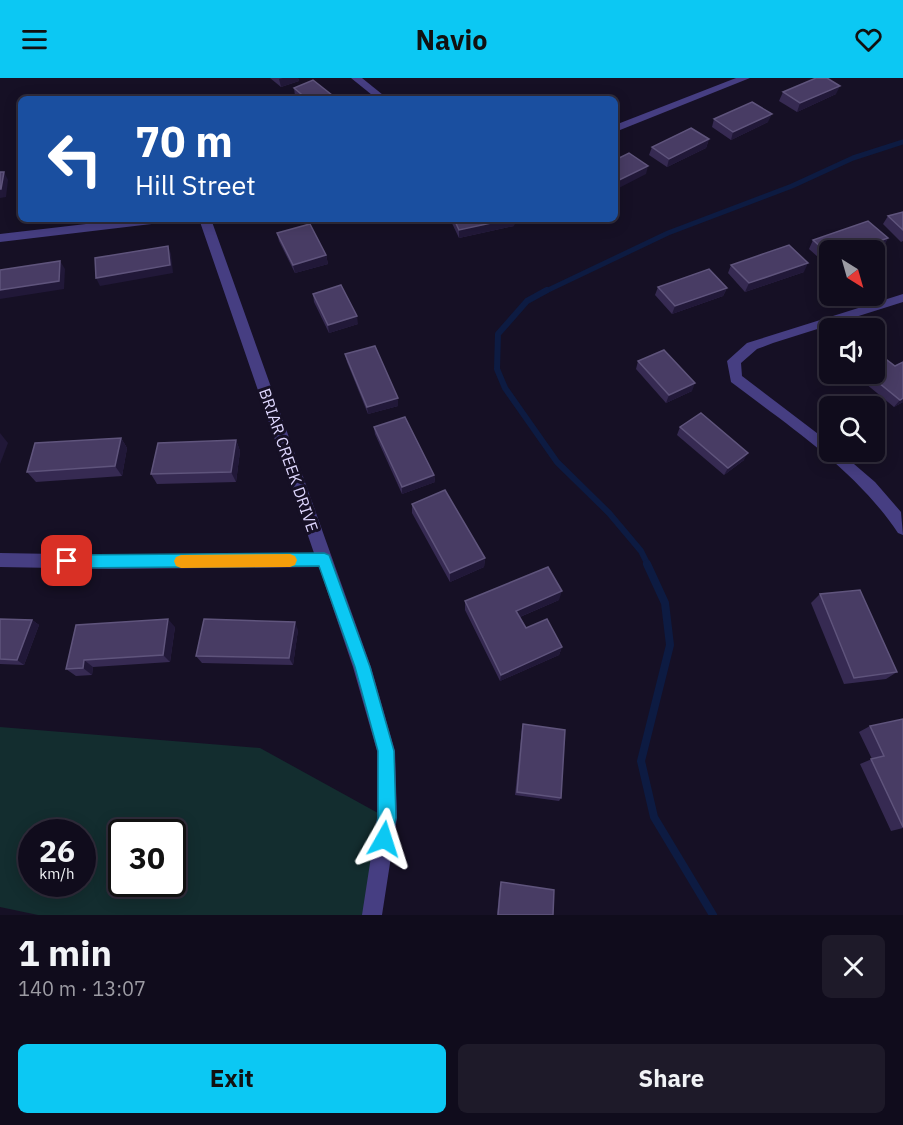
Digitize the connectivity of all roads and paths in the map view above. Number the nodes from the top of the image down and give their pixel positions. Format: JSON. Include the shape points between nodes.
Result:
{"nodes":[{"id":1,"x":356,"y":78,"type":"edge"},
{"id":2,"x":745,"y":78,"type":"edge"},
{"id":3,"x":379,"y":96,"type":"edge"},
{"id":4,"x":618,"y":128,"type":"edge"},
{"id":5,"x":135,"y":222,"type":"edge"},
{"id":6,"x":206,"y":222,"type":"edge"},
{"id":7,"x":0,"y":238,"type":"edge"},
{"id":8,"x":903,"y":298,"type":"edge"},
{"id":9,"x":819,"y":442,"type":"edge"},
{"id":10,"x":843,"y":462,"type":"edge"},
{"id":11,"x":903,"y":528,"type":"edge"},
{"id":12,"x":0,"y":560,"type":"edge"},
{"id":13,"x":324,"y":560,"type":"junction"},
{"id":14,"x":372,"y":915,"type":"edge"}],
"edges":[{"from":1,"to":3,"type":"street"},
{"from":2,"to":4,"type":"street"},
{"from":5,"to":7,"type":"street"},
{"from":6,"to":13,"type":"street","name":"BRIAR CREEK DRIVE"},
{"from":8,"to":9,"type":"street","via":[[752,346],[734,362],[736,378]]},
{"from":10,"to":11,"type":"street","via":[[894,513]]},
{"from":12,"to":13,"type":"street"},
{"from":13,"to":14,"type":"street","name":"BRIAR CREEK DRIVE","via":[[363,667],[386,751],[387,818]]}]}
